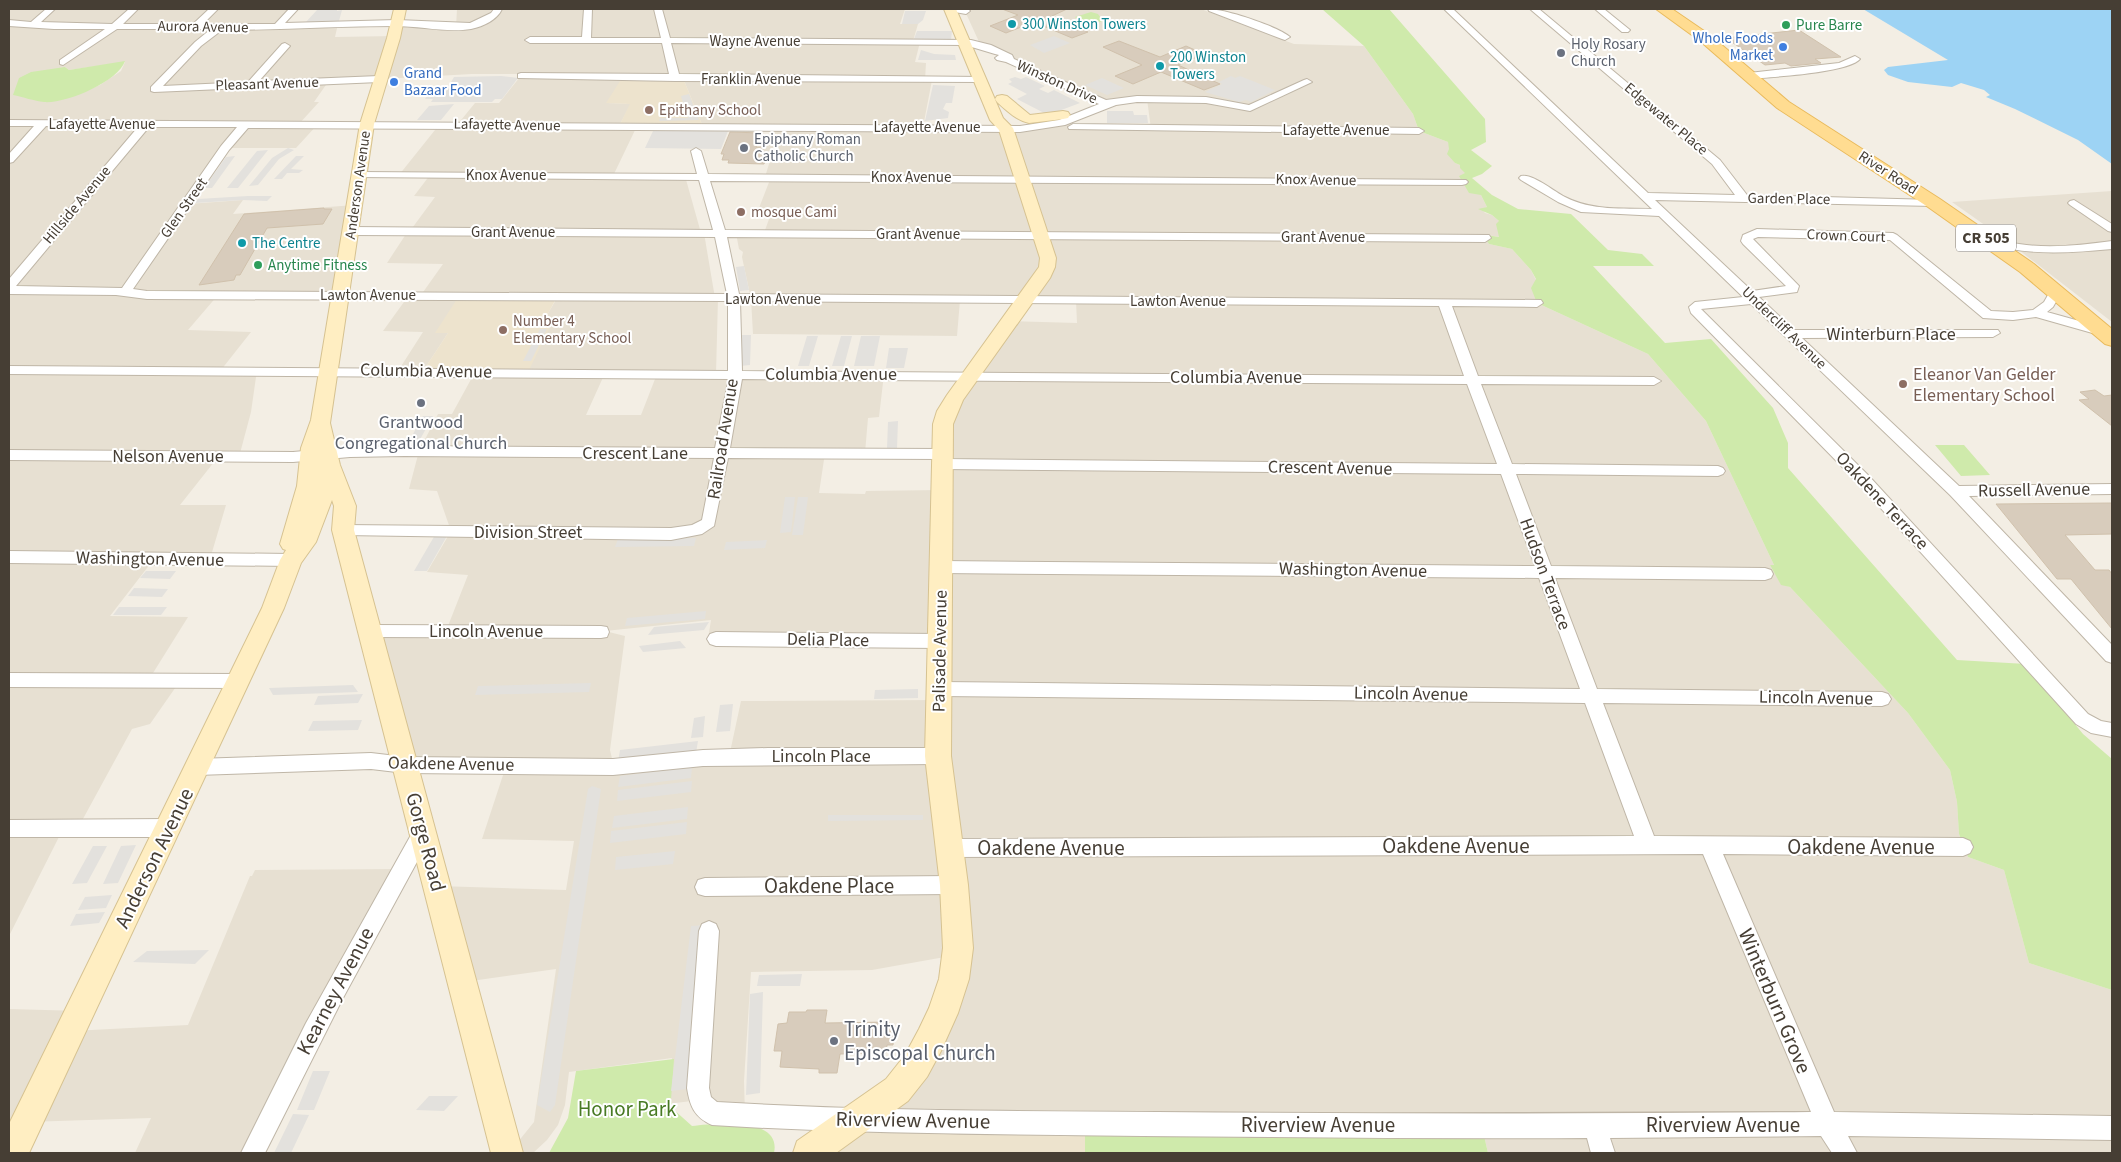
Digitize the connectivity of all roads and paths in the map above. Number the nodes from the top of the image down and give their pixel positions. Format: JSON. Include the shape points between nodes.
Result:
{"nodes":[{"id":1,"x":51,"y":9,"type":"edge"},
{"id":2,"x":134,"y":9,"type":"edge"},
{"id":3,"x":214,"y":9,"type":"edge"},
{"id":4,"x":294,"y":9,"type":"edge"},
{"id":5,"x":400,"y":9,"type":"edge"},
{"id":6,"x":498,"y":9,"type":"edge"},
{"id":7,"x":588,"y":9,"type":"edge"},
{"id":8,"x":658,"y":9,"type":"edge"},
{"id":9,"x":951,"y":9,"type":"edge"},
{"id":10,"x":1212,"y":9,"type":"edge"},
{"id":11,"x":1448,"y":9,"type":"edge"},
{"id":12,"x":1534,"y":9,"type":"edge"},
{"id":13,"x":1599,"y":9,"type":"edge"},
{"id":14,"x":1663,"y":9,"type":"edge"},
{"id":15,"x":968,"y":17,"type":"edge"},
{"id":16,"x":397,"y":22,"type":"junction"},
{"id":17,"x":9,"y":23,"type":"edge"},
{"id":18,"x":32,"y":25,"type":"junction"},
{"id":19,"x":115,"y":26,"type":"junction"},
{"id":20,"x":196,"y":26,"type":"junction"},
{"id":21,"x":278,"y":26,"type":"junction"},
{"id":22,"x":220,"y":27,"type":"junction"},
{"id":23,"x":1625,"y":30,"type":"dead end"},
{"id":24,"x":1286,"y":37,"type":"dead end"},
{"id":25,"x":530,"y":40,"type":"dead end"},
{"id":26,"x":586,"y":40,"type":"junction"},
{"id":27,"x":666,"y":41,"type":"junction"},
{"id":28,"x":965,"y":42,"type":"junction"},
{"id":29,"x":980,"y":44,"type":"junction"},
{"id":30,"x":285,"y":46,"type":"dead end"},
{"id":31,"x":1855,"y":59,"type":"dead end"},
{"id":32,"x":63,"y":62,"type":"dead end"},
{"id":33,"x":987,"y":72,"type":"junction"},
{"id":34,"x":521,"y":76,"type":"dead end"},
{"id":35,"x":1749,"y":76,"type":"junction"},
{"id":36,"x":675,"y":78,"type":"junction"},
{"id":37,"x":380,"y":79,"type":"junction"},
{"id":38,"x":1307,"y":82,"type":"dead end"},
{"id":39,"x":252,"y":84,"type":"junction"},
{"id":40,"x":1001,"y":97,"type":"junction"},
{"id":41,"x":1098,"y":101,"type":"junction"},
{"id":42,"x":1116,"y":101,"type":"junction"},
{"id":43,"x":1063,"y":115,"type":"junction"},
{"id":44,"x":1225,"y":117,"type":"junction"},
{"id":45,"x":9,"y":123,"type":"edge"},
{"id":46,"x":43,"y":123,"type":"junction"},
{"id":47,"x":146,"y":124,"type":"junction"},
{"id":48,"x":245,"y":124,"type":"junction"},
{"id":49,"x":367,"y":124,"type":"junction"},
{"id":50,"x":1072,"y":127,"type":"dead end"},
{"id":51,"x":1006,"y":128,"type":"junction"},
{"id":52,"x":1419,"y":131,"type":"dead end"},
{"id":53,"x":696,"y":151,"type":"dead end"},
{"id":54,"x":9,"y":160,"type":"edge"},
{"id":55,"x":360,"y":175,"type":"junction"},
{"id":56,"x":704,"y":176,"type":"junction"},
{"id":57,"x":1023,"y":178,"type":"junction"},
{"id":58,"x":1525,"y":178,"type":"dead end"},
{"id":59,"x":1462,"y":182,"type":"dead end"},
{"id":60,"x":1644,"y":196,"type":"junction"},
{"id":61,"x":1743,"y":198,"type":"junction"},
{"id":62,"x":1934,"y":203,"type":"junction"},
{"id":63,"x":2074,"y":203,"type":"dead end"},
{"id":64,"x":1662,"y":213,"type":"junction"},
{"id":65,"x":2112,"y":229,"type":"edge"},
{"id":66,"x":352,"y":231,"type":"junction"},
{"id":67,"x":720,"y":233,"type":"junction"},
{"id":68,"x":1041,"y":235,"type":"junction"},
{"id":69,"x":1485,"y":238,"type":"dead end"},
{"id":70,"x":1988,"y":239,"type":"junction"},
{"id":71,"x":2112,"y":245,"type":"edge"},
{"id":72,"x":2054,"y":251,"type":"junction"},
{"id":73,"x":2027,"y":268,"type":"junction"},
{"id":74,"x":9,"y":288,"type":"edge"},
{"id":75,"x":2056,"y":291,"type":"junction"},
{"id":76,"x":125,"y":292,"type":"junction"},
{"id":77,"x":342,"y":295,"type":"junction"},
{"id":78,"x":734,"y":298,"type":"junction"},
{"id":79,"x":1751,"y":298,"type":"junction"},
{"id":80,"x":1026,"y":300,"type":"junction"},
{"id":81,"x":1444,"y":303,"type":"junction"},
{"id":82,"x":1537,"y":303,"type":"dead end"},
{"id":83,"x":2036,"y":313,"type":"junction"},
{"id":84,"x":1993,"y":333,"type":"dead end"},
{"id":85,"x":1790,"y":334,"type":"junction"},
{"id":86,"x":2109,"y":337,"type":"edge"},
{"id":87,"x":9,"y":370,"type":"edge"},
{"id":88,"x":329,"y":370,"type":"junction"},
{"id":89,"x":734,"y":374,"type":"junction"},
{"id":90,"x":971,"y":375,"type":"junction"},
{"id":91,"x":1473,"y":379,"type":"junction"},
{"id":92,"x":1654,"y":381,"type":"dead end"},
{"id":93,"x":721,"y":453,"type":"junction"},
{"id":94,"x":9,"y":455,"type":"edge"},
{"id":95,"x":323,"y":458,"type":"junction"},
{"id":96,"x":942,"y":459,"type":"junction"},
{"id":97,"x":1507,"y":470,"type":"junction"},
{"id":98,"x":1718,"y":471,"type":"dead end"},
{"id":99,"x":307,"y":486,"type":"junction"},
{"id":100,"x":2112,"y":489,"type":"edge"},
{"id":101,"x":1955,"y":491,"type":"junction"},
{"id":102,"x":321,"y":502,"type":"junction"},
{"id":103,"x":709,"y":522,"type":"joint"},
{"id":104,"x":343,"y":530,"type":"junction"},
{"id":105,"x":9,"y":557,"type":"edge"},
{"id":106,"x":291,"y":560,"type":"junction"},
{"id":107,"x":940,"y":566,"type":"junction"},
{"id":108,"x":1545,"y":572,"type":"junction"},
{"id":109,"x":1765,"y":574,"type":"dead end"},
{"id":110,"x":370,"y":631,"type":"junction"},
{"id":111,"x":601,"y":632,"type":"dead end"},
{"id":112,"x":716,"y":639,"type":"dead end"},
{"id":113,"x":940,"y":641,"type":"junction"},
{"id":114,"x":2112,"y":656,"type":"edge"},
{"id":115,"x":9,"y":680,"type":"edge"},
{"id":116,"x":238,"y":681,"type":"junction"},
{"id":117,"x":940,"y":689,"type":"junction"},
{"id":118,"x":1590,"y":696,"type":"junction"},
{"id":119,"x":1882,"y":699,"type":"dead end"},
{"id":120,"x":2112,"y":730,"type":"edge"},
{"id":121,"x":938,"y":756,"type":"junction"},
{"id":122,"x":704,"y":758,"type":"joint"},
{"id":123,"x":405,"y":766,"type":"junction"},
{"id":124,"x":198,"y":767,"type":"junction"},
{"id":125,"x":168,"y":828,"type":"junction"},
{"id":126,"x":9,"y":829,"type":"edge"},
{"id":127,"x":423,"y":832,"type":"junction"},
{"id":128,"x":1647,"y":845,"type":"junction"},
{"id":129,"x":1710,"y":847,"type":"junction"},
{"id":130,"x":1963,"y":847,"type":"dead end"},
{"id":131,"x":949,"y":848,"type":"junction"},
{"id":132,"x":954,"y":884,"type":"junction"},
{"id":133,"x":705,"y":887,"type":"dead end"},
{"id":134,"x":709,"y":931,"type":"dead end"},
{"id":135,"x":858,"y":1119,"type":"junction"},
{"id":136,"x":1595,"y":1124,"type":"junction"},
{"id":137,"x":1827,"y":1124,"type":"junction"},
{"id":138,"x":2112,"y":1128,"type":"edge"},
{"id":139,"x":12,"y":1153,"type":"edge"},
{"id":140,"x":253,"y":1153,"type":"edge"},
{"id":141,"x":507,"y":1153,"type":"edge"},
{"id":142,"x":810,"y":1153,"type":"edge"},
{"id":143,"x":1603,"y":1153,"type":"edge"},
{"id":144,"x":1845,"y":1153,"type":"edge"}],
"edges":[{"from":1,"to":18,"type":"street"},
{"from":2,"to":19,"type":"street"},
{"from":3,"to":20,"type":"street"},
{"from":4,"to":21,"type":"street"},
{"from":5,"to":16,"type":"main road","name":"Anderson Avenue"},
{"from":6,"to":16,"type":"street","name":"Aurora Avenue","via":[[491,18],[464,27]]},
{"from":7,"to":26,"type":"street"},
{"from":8,"to":27,"type":"street"},
{"from":9,"to":15,"type":"street"},
{"from":9,"to":28,"type":"main road","name":"Palisade Avenue"},
{"from":10,"to":24,"type":"street"},
{"from":11,"to":60,"type":"street","name":"Undercliff Avenue"},
{"from":12,"to":61,"type":"street","name":"Edgewater Place","via":[[1716,162]]},
{"from":13,"to":23,"type":"street"},
{"from":14,"to":35,"type":"main road","name":"River Road","number":"CR 505","via":[[1705,38]]},
{"from":15,"to":29,"type":"main road","name":"Palisade Avenue"},
{"from":16,"to":21,"type":"street","name":"Aurora Avenue"},
{"from":16,"to":37,"type":"main road","name":"Anderson Avenue","via":[[394,42]]},
{"from":17,"to":18,"type":"street","name":"Aurora Avenue"},
{"from":18,"to":19,"type":"street","name":"Aurora Avenue"},
{"from":19,"to":20,"type":"street","name":"Aurora Avenue"},
{"from":19,"to":32,"type":"street"},
{"from":20,"to":22,"type":"street","name":"Aurora Avenue"},
{"from":21,"to":22,"type":"street","name":"Aurora Avenue"},
{"from":22,"to":39,"type":"street","name":"Pleasant Avenue","via":[[198,44],[154,89]]},
{"from":25,"to":26,"type":"street","name":"Wayne Avenue"},
{"from":26,"to":27,"type":"street","name":"Wayne Avenue"},
{"from":27,"to":28,"type":"street","name":"Wayne Avenue"},
{"from":27,"to":36,"type":"street"},
{"from":28,"to":29,"type":"street","name":"Wayne Avenue"},
{"from":28,"to":33,"type":"main road","name":"Palisade Avenue"},
{"from":29,"to":33,"type":"main road","name":"Palisade Avenue"},
{"from":29,"to":41,"type":"street","name":"Winston Drive","via":[[990,53]]},
{"from":30,"to":39,"type":"street"},
{"from":31,"to":35,"type":"street","via":[[1840,66]]},
{"from":33,"to":36,"type":"street","name":"Franklin Avenue"},
{"from":33,"to":40,"type":"main road","via":[[992,92]]},
{"from":33,"to":51,"type":"main road","name":"Palisade Avenue","via":[[997,120]]},
{"from":34,"to":36,"type":"street","name":"Franklin Avenue"},
{"from":35,"to":62,"type":"main road","name":"River Road","number":"CR 505","via":[[1783,105]]},
{"from":37,"to":39,"type":"street","name":"Pleasant Avenue"},
{"from":37,"to":49,"type":"main road","name":"Anderson Avenue"},
{"from":38,"to":44,"type":"street","name":"Winston Drive"},
{"from":40,"to":43,"type":"main road","via":[[1029,119]]},
{"from":40,"to":51,"type":"main road","name":"Palisade Avenue","via":[[1008,121]]},
{"from":41,"to":42,"type":"street","name":"Winston Drive"},
{"from":41,"to":43,"type":"street"},
{"from":42,"to":44,"type":"street","name":"Winston Drive","via":[[1206,100]]},
{"from":42,"to":51,"type":"street","via":[[1061,123]]},
{"from":43,"to":51,"type":"street"},
{"from":44,"to":50,"type":"street","name":"Lafayette Avenue"},
{"from":44,"to":52,"type":"street","name":"Lafayette Avenue"},
{"from":45,"to":46,"type":"street","name":"Lafayette Avenue"},
{"from":46,"to":47,"type":"street","name":"Lafayette Avenue"},
{"from":46,"to":54,"type":"street"},
{"from":47,"to":48,"type":"street","name":"Lafayette Avenue"},
{"from":47,"to":74,"type":"street","name":"Hillside Avenue"},
{"from":48,"to":49,"type":"street","name":"Lafayette Avenue"},
{"from":48,"to":76,"type":"street","name":"Glen Street"},
{"from":49,"to":51,"type":"street","name":"Lafayette Avenue"},
{"from":49,"to":55,"type":"main road","name":"Anderson Avenue"},
{"from":51,"to":57,"type":"main road","name":"Palisade Avenue"},
{"from":53,"to":56,"type":"street","name":"Railroad Avenue"},
{"from":55,"to":56,"type":"street","name":"Knox Avenue"},
{"from":55,"to":66,"type":"main road","name":"Anderson Avenue"},
{"from":56,"to":57,"type":"street","name":"Knox Avenue"},
{"from":56,"to":67,"type":"street","name":"Railroad Avenue"},
{"from":57,"to":59,"type":"street","name":"Knox Avenue"},
{"from":57,"to":68,"type":"main road","name":"Palisade Avenue"},
{"from":58,"to":64,"type":"street","via":[[1585,210]]},
{"from":60,"to":61,"type":"street","name":"Garden Place"},
{"from":60,"to":64,"type":"street","name":"Undercliff Avenue"},
{"from":61,"to":62,"type":"street","name":"Garden Place"},
{"from":62,"to":70,"type":"main road","name":"River Road","number":"CR 505"},
{"from":63,"to":65,"type":"street"},
{"from":64,"to":79,"type":"street","name":"Undercliff Avenue"},
{"from":66,"to":67,"type":"street","name":"Grant Avenue"},
{"from":66,"to":77,"type":"main road","name":"Anderson Avenue"},
{"from":67,"to":68,"type":"street","name":"Grant Avenue"},
{"from":67,"to":78,"type":"street","name":"Railroad Avenue"},
{"from":68,"to":69,"type":"street","name":"Grant Avenue"},
{"from":68,"to":80,"type":"main road","name":"Palisade Avenue","via":[[1048,258],[1047,267]]},
{"from":70,"to":72,"type":"street","via":[[2020,250]]},
{"from":70,"to":73,"type":"main road","name":"River Road","number":"CR 505"},
{"from":71,"to":72,"type":"street"},
{"from":72,"to":73,"type":"street","via":[[2034,257]]},
{"from":73,"to":75,"type":"main road","name":"River Road","number":"CR 505"},
{"from":74,"to":76,"type":"street","name":"Lawton Avenue"},
{"from":75,"to":83,"type":"street","via":[[2049,304]]},
{"from":75,"to":86,"type":"main road","name":"River Road","number":"CR 505"},
{"from":76,"to":77,"type":"street","name":"Lawton Avenue","via":[[147,295]]},
{"from":77,"to":78,"type":"street","name":"Lawton Avenue"},
{"from":77,"to":88,"type":"main road","name":"Anderson Avenue"},
{"from":78,"to":80,"type":"street","name":"Lawton Avenue"},
{"from":78,"to":89,"type":"street","name":"Railroad Avenue"},
{"from":79,"to":83,"type":"street","name":"Crown Court","via":[[1793,289],[1785,276],[1747,241],[1753,233],[1888,236],[1898,240],[1988,315]]},
{"from":79,"to":85,"type":"street","name":"Undercliff Avenue"},
{"from":79,"to":120,"type":"street","name":"Oakdene Terrace","via":[[1698,305],[1695,310],[1863,478],[2082,719],[2097,728]]},
{"from":80,"to":81,"type":"street","name":"Lawton Avenue"},
{"from":80,"to":90,"type":"main road","name":"Palisade Avenue"},
{"from":81,"to":82,"type":"street","name":"Lawton Avenue"},
{"from":81,"to":91,"type":"street","name":"Hudson Terrace"},
{"from":83,"to":86,"type":"street","name":"Crown Court"},
{"from":84,"to":85,"type":"street","name":"Winterburn Place"},
{"from":85,"to":101,"type":"street","name":"Undercliff Avenue"},
{"from":87,"to":88,"type":"street","name":"Columbia Avenue"},
{"from":88,"to":89,"type":"street","name":"Columbia Avenue"},
{"from":88,"to":95,"type":"main road","name":"Anderson Avenue","via":[[321,424]]},
{"from":89,"to":90,"type":"street","name":"Columbia Avenue"},
{"from":89,"to":93,"type":"street","name":"Railroad Avenue"},
{"from":90,"to":91,"type":"street","name":"Columbia Avenue"},
{"from":90,"to":96,"type":"main road","name":"Palisade Avenue","via":[[947,411],[942,433]]},
{"from":91,"to":92,"type":"street","name":"Columbia Avenue"},
{"from":91,"to":97,"type":"street","name":"Hudson Terrace"},
{"from":93,"to":95,"type":"street","name":"Crescent Lane","via":[[404,451]]},
{"from":93,"to":96,"type":"street","name":"Crescent Lane"},
{"from":93,"to":103,"type":"street","name":"Railroad Avenue"},
{"from":94,"to":95,"type":"street","name":"Nelson Avenue"},
{"from":95,"to":99,"type":"main road","name":"Anderson Avenue"},
{"from":95,"to":102,"type":"main road","name":"Anderson Avenue"},
{"from":95,"to":104,"type":"main road","name":"Gorge Road","via":[[345,506]]},
{"from":96,"to":97,"type":"street","name":"Crescent Avenue"},
{"from":96,"to":107,"type":"main road","name":"Palisade Avenue"},
{"from":97,"to":98,"type":"street","name":"Crescent Avenue"},
{"from":97,"to":108,"type":"street","name":"Hudson Terrace"},
{"from":99,"to":102,"type":"main road","name":"Gorge Road"},
{"from":99,"to":106,"type":"main road","name":"Anderson Avenue","via":[[292,542]]},
{"from":100,"to":101,"type":"street","name":"Russell Avenue"},
{"from":101,"to":114,"type":"street","name":"Undercliff Avenue"},
{"from":102,"to":104,"type":"main road","name":"Gorge Road"},
{"from":102,"to":106,"type":"main road","name":"Anderson Avenue","via":[[305,542]]},
{"from":103,"to":104,"type":"street","name":"Division Street","via":[[694,531],[671,534]]},
{"from":104,"to":110,"type":"main road","name":"Gorge Road"},
{"from":105,"to":106,"type":"street","name":"Washington Avenue"},
{"from":106,"to":116,"type":"main road","name":"Anderson Avenue","via":[[273,608]]},
{"from":107,"to":108,"type":"street","name":"Washington Avenue"},
{"from":107,"to":113,"type":"main road","name":"Palisade Avenue"},
{"from":108,"to":109,"type":"street","name":"Washington Avenue"},
{"from":108,"to":118,"type":"street","name":"Hudson Terrace"},
{"from":110,"to":111,"type":"street","name":"Lincoln Avenue"},
{"from":110,"to":123,"type":"main road","name":"Gorge Road"},
{"from":112,"to":113,"type":"street","name":"Delia Place"},
{"from":113,"to":117,"type":"main road","name":"Palisade Avenue"},
{"from":115,"to":116,"type":"street"},
{"from":116,"to":124,"type":"main road","name":"Anderson Avenue"},
{"from":117,"to":118,"type":"street","name":"Lincoln Avenue"},
{"from":117,"to":121,"type":"main road","name":"Palisade Avenue"},
{"from":118,"to":119,"type":"street","name":"Lincoln Avenue"},
{"from":118,"to":128,"type":"street","name":"Hudson Terrace"},
{"from":121,"to":122,"type":"street","name":"Lincoln Place"},
{"from":121,"to":131,"type":"main road","name":"Palisade Avenue"},
{"from":122,"to":123,"type":"street","name":"Oakdene Avenue","via":[[613,767]]},
{"from":123,"to":124,"type":"street","name":"Oakdene Avenue","via":[[372,761]]},
{"from":123,"to":127,"type":"main road","name":"Gorge Road"},
{"from":124,"to":125,"type":"main road","name":"Anderson Avenue"},
{"from":125,"to":126,"type":"street"},
{"from":125,"to":139,"type":"main road","name":"Anderson Avenue"},
{"from":127,"to":140,"type":"street","name":"Kearney Avenue","via":[[361,940]]},
{"from":127,"to":141,"type":"main road","name":"Gorge Road"},
{"from":128,"to":129,"type":"street","name":"Oakdene Avenue"},
{"from":128,"to":131,"type":"street","name":"Oakdene Avenue"},
{"from":129,"to":130,"type":"street","name":"Oakdene Avenue"},
{"from":129,"to":137,"type":"street","name":"Winterburn Grove"},
{"from":131,"to":132,"type":"main road","name":"Palisade Avenue"},
{"from":132,"to":133,"type":"street","name":"Oakdene Place"},
{"from":132,"to":135,"type":"main road","name":"Palisade Avenue","via":[[958,948],[954,980],[943,1013],[916,1066],[896,1090]]},
{"from":134,"to":135,"type":"street","name":"Riverview Avenue","via":[[698,1088],[701,1103],[712,1113]]},
{"from":135,"to":136,"type":"street","name":"Riverview Avenue","via":[[1472,1126]]},
{"from":135,"to":142,"type":"main road","name":"Palisade Avenue"},
{"from":136,"to":137,"type":"street","name":"Riverview Avenue"},
{"from":136,"to":143,"type":"street"},
{"from":137,"to":138,"type":"street","name":"Riverview Avenue"},
{"from":137,"to":144,"type":"street","name":"Winterburn Grove"}]}
